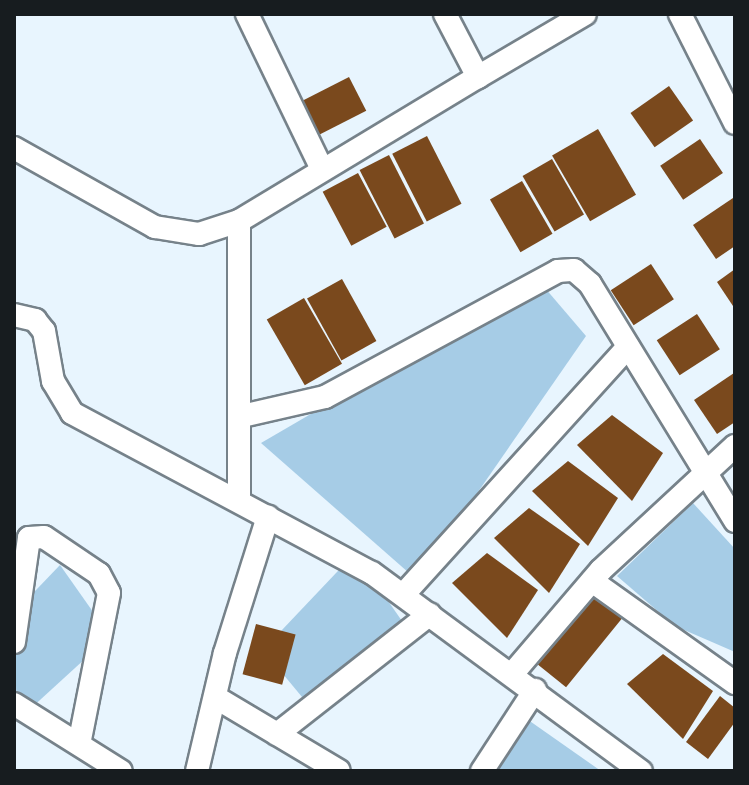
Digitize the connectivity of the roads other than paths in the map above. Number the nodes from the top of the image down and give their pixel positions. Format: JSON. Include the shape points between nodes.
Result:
{"nodes":[{"id":1,"x":247,"y":14,"type":"edge"},
{"id":2,"x":445,"y":14,"type":"edge"},
{"id":3,"x":585,"y":14,"type":"edge"},
{"id":4,"x":680,"y":14,"type":"edge"},
{"id":5,"x":478,"y":77,"type":"junction"},
{"id":6,"x":735,"y":123,"type":"edge"},
{"id":7,"x":14,"y":148,"type":"edge"},
{"id":8,"x":321,"y":167,"type":"junction"},
{"id":9,"x":239,"y":221,"type":"junction"},
{"id":10,"x":14,"y":315,"type":"edge"},
{"id":11,"x":628,"y":347,"type":"junction"},
{"id":12,"x":242,"y":416,"type":"junction"},
{"id":13,"x":735,"y":446,"type":"edge"},
{"id":14,"x":702,"y":473,"type":"junction"},
{"id":15,"x":239,"y":501,"type":"junction"},
{"id":16,"x":268,"y":517,"type":"junction"},
{"id":17,"x":735,"y":521,"type":"edge"},
{"id":18,"x":592,"y":581,"type":"junction"},
{"id":19,"x":403,"y":595,"type":"junction"},
{"id":20,"x":430,"y":614,"type":"junction"},
{"id":21,"x":14,"y":642,"type":"edge"},
{"id":22,"x":513,"y":673,"type":"junction"},
{"id":23,"x":735,"y":683,"type":"edge"},
{"id":24,"x":535,"y":690,"type":"junction"},
{"id":25,"x":215,"y":697,"type":"junction"},
{"id":26,"x":14,"y":704,"type":"edge"},
{"id":27,"x":277,"y":734,"type":"junction"},
{"id":28,"x":79,"y":744,"type":"junction"},
{"id":29,"x":121,"y":771,"type":"edge"},
{"id":30,"x":197,"y":771,"type":"edge"},
{"id":31,"x":339,"y":771,"type":"edge"},
{"id":32,"x":482,"y":771,"type":"edge"},
{"id":33,"x":641,"y":771,"type":"edge"}],
"edges":[{"from":1,"to":8,"type":"street"},
{"from":2,"to":5,"type":"street"},
{"from":3,"to":5,"type":"street"},
{"from":4,"to":6,"type":"street"},
{"from":5,"to":8,"type":"street"},
{"from":7,"to":9,"type":"street","via":[[155,227],[199,234]]},
{"from":8,"to":9,"type":"street"},
{"from":9,"to":12,"type":"street"},
{"from":10,"to":15,"type":"street","via":[[35,320],[44,331],[53,381],[72,413]]},
{"from":11,"to":12,"type":"street","via":[[590,284],[574,270],[558,271],[325,397]]},
{"from":11,"to":14,"type":"street"},
{"from":11,"to":19,"type":"street"},
{"from":12,"to":15,"type":"street"},
{"from":13,"to":14,"type":"street"},
{"from":14,"to":17,"type":"street"},
{"from":14,"to":18,"type":"street"},
{"from":15,"to":16,"type":"street"},
{"from":16,"to":19,"type":"street"},
{"from":16,"to":25,"type":"street"},
{"from":18,"to":22,"type":"street"},
{"from":18,"to":23,"type":"street"},
{"from":19,"to":20,"type":"street"},
{"from":20,"to":22,"type":"street"},
{"from":20,"to":27,"type":"street"},
{"from":21,"to":28,"type":"street","via":[[29,538],[44,537],[99,574],[109,593]]},
{"from":22,"to":24,"type":"street"},
{"from":24,"to":32,"type":"street"},
{"from":24,"to":33,"type":"street"},
{"from":25,"to":27,"type":"street"},
{"from":25,"to":30,"type":"street"},
{"from":26,"to":28,"type":"street"},
{"from":27,"to":31,"type":"street"},
{"from":28,"to":29,"type":"street"}]}
